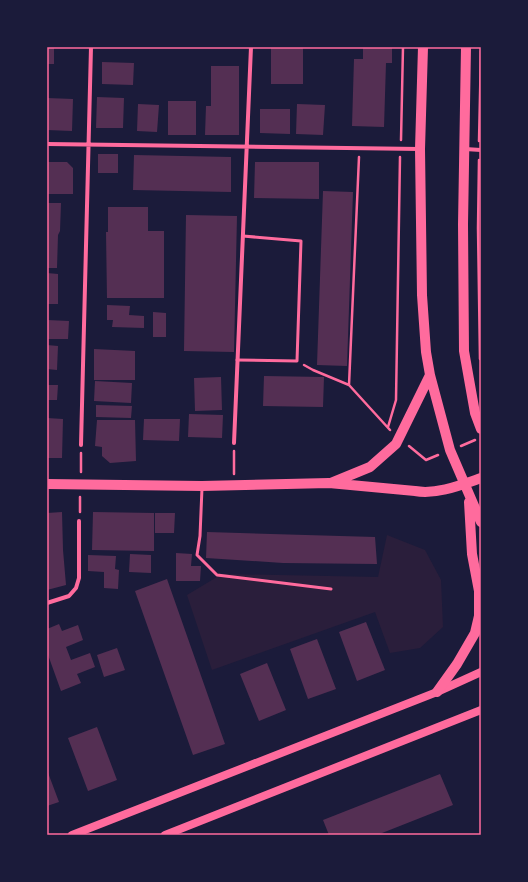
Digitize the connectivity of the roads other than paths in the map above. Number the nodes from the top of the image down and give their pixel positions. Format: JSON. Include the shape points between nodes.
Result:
{"nodes":[{"id":1,"x":91,"y":47,"type":"edge"},
{"id":2,"x":251,"y":47,"type":"edge"},
{"id":3,"x":423,"y":47,"type":"edge"},
{"id":4,"x":466,"y":47,"type":"edge"},
{"id":5,"x":47,"y":144,"type":"edge"},
{"id":6,"x":88,"y":144,"type":"junction"},
{"id":7,"x":247,"y":147,"type":"junction"},
{"id":8,"x":420,"y":150,"type":"junction"},
{"id":9,"x":465,"y":150,"type":"junction"},
{"id":10,"x":480,"y":150,"type":"edge"},
{"id":11,"x":243,"y":236,"type":"junction"},
{"id":12,"x":237,"y":360,"type":"junction"},
{"id":13,"x":430,"y":375,"type":"junction"},
{"id":14,"x":481,"y":429,"type":"edge"},
{"id":15,"x":234,"y":442,"type":"road end"},
{"id":16,"x":81,"y":446,"type":"road end"},
{"id":17,"x":481,"y":478,"type":"edge"},
{"id":18,"x":329,"y":483,"type":"junction"},
{"id":19,"x":47,"y":484,"type":"edge"},
{"id":20,"x":464,"y":484,"type":"junction"},
{"id":21,"x":202,"y":486,"type":"junction"},
{"id":22,"x":469,"y":496,"type":"junction"},
{"id":23,"x":79,"y":521,"type":"road end"},
{"id":24,"x":481,"y":522,"type":"edge"},
{"id":25,"x":331,"y":589,"type":"dead end"},
{"id":26,"x":47,"y":603,"type":"edge"},
{"id":27,"x":481,"y":672,"type":"edge"},
{"id":28,"x":437,"y":692,"type":"junction"},
{"id":29,"x":481,"y":710,"type":"edge"},
{"id":30,"x":72,"y":835,"type":"edge"},
{"id":31,"x":165,"y":835,"type":"edge"}],
"edges":[{"from":1,"to":6,"type":"street"},
{"from":2,"to":7,"type":"street"},
{"from":3,"to":8,"type":"main road"},
{"from":4,"to":9,"type":"main road"},
{"from":5,"to":6,"type":"street"},
{"from":6,"to":7,"type":"street"},
{"from":6,"to":16,"type":"street"},
{"from":7,"to":8,"type":"street"},
{"from":7,"to":11,"type":"street"},
{"from":8,"to":13,"type":"main road","via":[[422,295]]},
{"from":9,"to":10,"type":"street"},
{"from":9,"to":14,"type":"main road","via":[[464,351],[475,413]]},
{"from":11,"to":12,"type":"street"},
{"from":11,"to":12,"type":"lane","via":[[301,241],[297,361]]},
{"from":12,"to":15,"type":"street"},
{"from":13,"to":18,"type":"main road","via":[[396,444],[370,467]]},
{"from":13,"to":20,"type":"main road","via":[[450,450]]},
{"from":17,"to":20,"type":"main road"},
{"from":18,"to":20,"type":"main road","via":[[426,493]]},
{"from":18,"to":21,"type":"main road"},
{"from":19,"to":21,"type":"main road"},
{"from":20,"to":22,"type":"main road"},
{"from":21,"to":25,"type":"lane","via":[[197,554],[217,575]]},
{"from":22,"to":24,"type":"main road"},
{"from":22,"to":28,"type":"main road","via":[[472,554],[479,591],[479,616],[475,633]]},
{"from":23,"to":26,"type":"street","via":[[76,588],[69,596]]},
{"from":27,"to":28,"type":"main road"},
{"from":28,"to":30,"type":"main road"},
{"from":29,"to":31,"type":"main road"}]}
